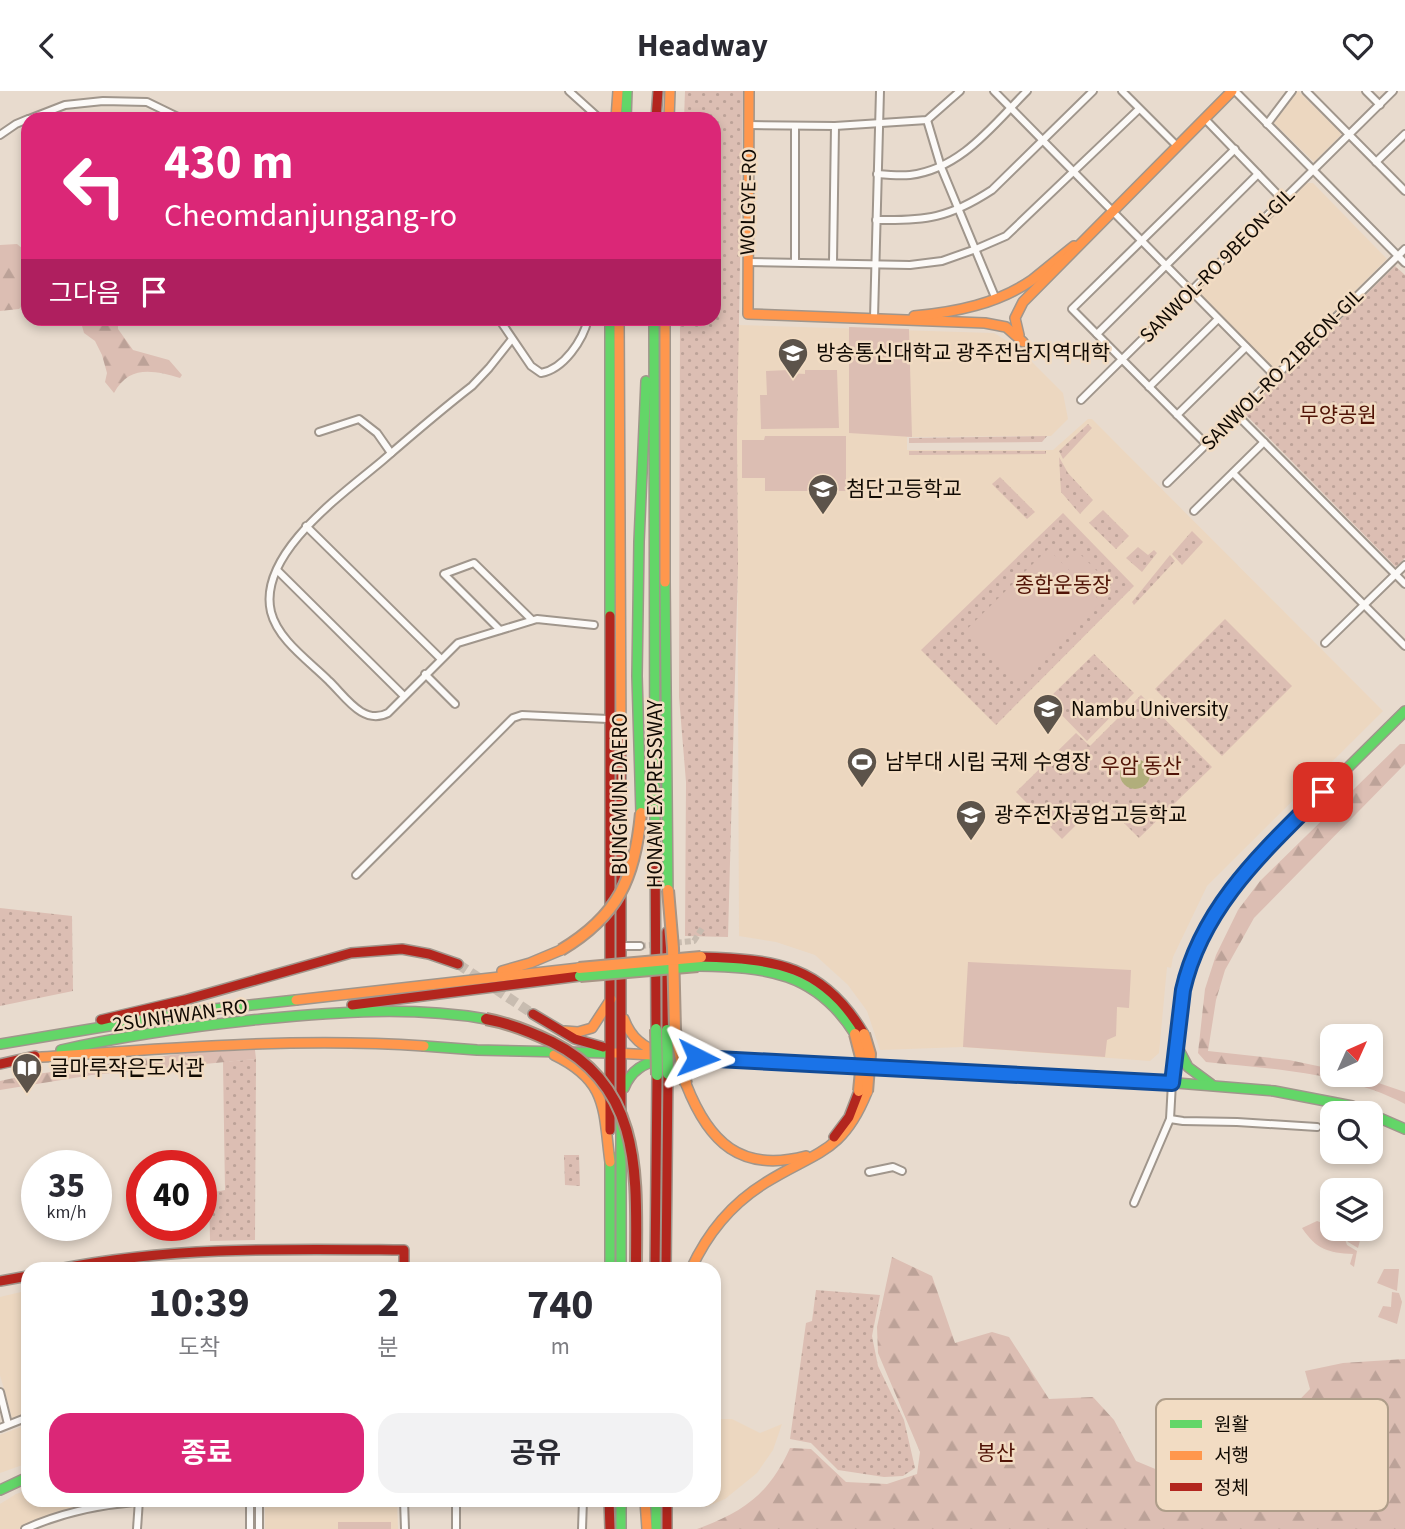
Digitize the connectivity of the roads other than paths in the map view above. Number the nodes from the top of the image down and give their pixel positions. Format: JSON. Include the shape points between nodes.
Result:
{"nodes":[{"id":1,"x":569,"y":91,"type":"edge"},
{"id":2,"x":618,"y":91,"type":"edge"},
{"id":3,"x":627,"y":91,"type":"edge"},
{"id":4,"x":658,"y":91,"type":"edge"},
{"id":5,"x":670,"y":91,"type":"edge"},
{"id":6,"x":749,"y":91,"type":"edge"},
{"id":7,"x":880,"y":91,"type":"edge"},
{"id":8,"x":960,"y":91,"type":"edge"},
{"id":9,"x":994,"y":91,"type":"edge"},
{"id":10,"x":1027,"y":91,"type":"edge"},
{"id":11,"x":1093,"y":91,"type":"edge"},
{"id":12,"x":1122,"y":91,"type":"edge"},
{"id":13,"x":1234,"y":91,"type":"edge"},
{"id":14,"x":1292,"y":91,"type":"edge"},
{"id":15,"x":1306,"y":91,"type":"edge"},
{"id":16,"x":1366,"y":91,"type":"edge"},
{"id":17,"x":1393,"y":91,"type":"edge"},
{"id":18,"x":1380,"y":105,"type":"junction"},
{"id":19,"x":1010,"y":108,"type":"junction"},
{"id":20,"x":1139,"y":109,"type":"junction"},
{"id":21,"x":47,"y":112,"type":"edge"},
{"id":22,"x":168,"y":112,"type":"edge"},
{"id":23,"x":591,"y":112,"type":"edge"},
{"id":24,"x":616,"y":112,"type":"edge"},
{"id":25,"x":626,"y":112,"type":"edge"},
{"id":26,"x":656,"y":112,"type":"edge"},
{"id":27,"x":669,"y":112,"type":"edge"},
{"id":28,"x":1205,"y":119,"type":"junction"},
{"id":29,"x":927,"y":120,"type":"junction"},
{"id":30,"x":21,"y":122,"type":"edge"},
{"id":31,"x":879,"y":123,"type":"junction"},
{"id":32,"x":1268,"y":124,"type":"junction"},
{"id":33,"x":749,"y":125,"type":"junction"},
{"id":34,"x":835,"y":126,"type":"junction"},
{"id":35,"x":795,"y":127,"type":"junction"},
{"id":36,"x":1405,"y":134,"type":"edge"},
{"id":37,"x":0,"y":135,"type":"edge"},
{"id":38,"x":1349,"y":135,"type":"junction"},
{"id":39,"x":1042,"y":140,"type":"junction"},
{"id":40,"x":1177,"y":146,"type":"junction"},
{"id":41,"x":1234,"y":149,"type":"junction"},
{"id":42,"x":1376,"y":162,"type":"junction"},
{"id":43,"x":941,"y":167,"type":"junction"},
{"id":44,"x":1313,"y":170,"type":"junction"},
{"id":45,"x":1074,"y":172,"type":"junction"},
{"id":46,"x":877,"y":174,"type":"junction"},
{"id":47,"x":1258,"y":174,"type":"junction"},
{"id":48,"x":1405,"y":191,"type":"edge"},
{"id":49,"x":1283,"y":199,"type":"junction"},
{"id":50,"x":959,"y":210,"type":"junction"},
{"id":51,"x":1112,"y":211,"type":"junction"},
{"id":52,"x":876,"y":220,"type":"junction"},
{"id":53,"x":1141,"y":240,"type":"junction"},
{"id":54,"x":1081,"y":241,"type":"junction"},
{"id":55,"x":976,"y":249,"type":"junction"},
{"id":56,"x":1405,"y":249,"type":"edge"},
{"id":57,"x":1398,"y":255,"type":"junction"},
{"id":58,"x":748,"y":261,"type":"junction"},
{"id":59,"x":794,"y":261,"type":"junction"},
{"id":60,"x":834,"y":262,"type":"junction"},
{"id":61,"x":1405,"y":263,"type":"edge"},
{"id":62,"x":875,"y":264,"type":"junction"},
{"id":63,"x":1166,"y":266,"type":"junction"},
{"id":64,"x":1191,"y":291,"type":"junction"},
{"id":65,"x":995,"y":298,"type":"junction"},
{"id":66,"x":1014,"y":314,"type":"junction"},
{"id":67,"x":874,"y":318,"type":"junction"},
{"id":68,"x":890,"y":319,"type":"junction"},
{"id":69,"x":1218,"y":319,"type":"junction"},
{"id":70,"x":997,"y":325,"type":"junction"},
{"id":71,"x":504,"y":326,"type":"edge"},
{"id":72,"x":586,"y":326,"type":"edge"},
{"id":73,"x":610,"y":326,"type":"edge"},
{"id":74,"x":619,"y":326,"type":"edge"},
{"id":75,"x":647,"y":326,"type":"edge"},
{"id":76,"x":653,"y":326,"type":"edge"},
{"id":77,"x":664,"y":326,"type":"edge"},
{"id":78,"x":1097,"y":334,"type":"junction"},
{"id":79,"x":512,"y":339,"type":"junction"},
{"id":80,"x":1247,"y":347,"type":"junction"},
{"id":81,"x":1122,"y":359,"type":"junction"},
{"id":82,"x":1275,"y":376,"type":"junction"},
{"id":83,"x":1149,"y":387,"type":"junction"},
{"id":84,"x":1081,"y":400,"type":"dead end"},
{"id":85,"x":1178,"y":415,"type":"junction"},
{"id":86,"x":1237,"y":415,"type":"junction"},
{"id":87,"x":319,"y":432,"type":"dead end"},
{"id":88,"x":1264,"y":442,"type":"junction"},
{"id":89,"x":1206,"y":445,"type":"junction"},
{"id":90,"x":391,"y":453,"type":"junction"},
{"id":91,"x":1233,"y":473,"type":"junction"},
{"id":92,"x":1167,"y":483,"type":"dead end"},
{"id":93,"x":1194,"y":510,"type":"dead end"},
{"id":94,"x":306,"y":526,"type":"junction"},
{"id":95,"x":1405,"y":565,"type":"edge"},
{"id":96,"x":278,"y":571,"type":"junction"},
{"id":97,"x":1395,"y":574,"type":"junction"},
{"id":98,"x":1405,"y":584,"type":"edge"},
{"id":99,"x":1364,"y":605,"type":"junction"},
{"id":100,"x":532,"y":620,"type":"junction"},
{"id":101,"x":594,"y":625,"type":"dead end"},
{"id":102,"x":500,"y":630,"type":"junction"},
{"id":103,"x":1325,"y":643,"type":"dead end"},
{"id":104,"x":1405,"y":646,"type":"edge"},
{"id":105,"x":440,"y":659,"type":"junction"},
{"id":106,"x":425,"y":674,"type":"junction"},
{"id":107,"x":404,"y":696,"type":"junction"},
{"id":108,"x":455,"y":704,"type":"dead end"},
{"id":109,"x":1405,"y":711,"type":"edge"},
{"id":110,"x":608,"y":719,"type":"junction"},
{"id":111,"x":356,"y":875,"type":"dead end"},
{"id":112,"x":668,"y":890,"type":"junction"},
{"id":113,"x":621,"y":946,"type":"junction"},
{"id":114,"x":640,"y":946,"type":"tunnel mouth"},
{"id":115,"x":457,"y":964,"type":"tunnel mouth"},
{"id":116,"x":580,"y":972,"type":"junction"},
{"id":117,"x":361,"y":993,"type":"junction"},
{"id":118,"x":616,"y":1002,"type":"junction"},
{"id":119,"x":312,"y":1013,"type":"junction"},
{"id":120,"x":533,"y":1014,"type":"tunnel mouth"},
{"id":121,"x":559,"y":1030,"type":"junction"},
{"id":122,"x":662,"y":1030,"type":"junction"},
{"id":123,"x":20,"y":1039,"type":"junction"},
{"id":124,"x":1176,"y":1043,"type":"junction"},
{"id":125,"x":0,"y":1044,"type":"edge"},
{"id":126,"x":534,"y":1052,"type":"junction"},
{"id":127,"x":616,"y":1053,"type":"junction"},
{"id":128,"x":673,"y":1057,"type":"junction"},
{"id":129,"x":28,"y":1058,"type":"junction"},
{"id":130,"x":0,"y":1064,"type":"edge"},
{"id":131,"x":662,"y":1075,"type":"junction"},
{"id":132,"x":1172,"y":1083,"type":"junction"},
{"id":133,"x":1216,"y":1086,"type":"junction"},
{"id":134,"x":863,"y":1092,"type":"junction"},
{"id":135,"x":621,"y":1102,"type":"junction"},
{"id":136,"x":1170,"y":1119,"type":"junction"},
{"id":137,"x":1317,"y":1127,"type":"dead end"},
{"id":138,"x":1405,"y":1129,"type":"edge"},
{"id":139,"x":610,"y":1162,"type":"junction"},
{"id":140,"x":902,"y":1171,"type":"dead end"},
{"id":141,"x":869,"y":1172,"type":"dead end"},
{"id":142,"x":1134,"y":1203,"type":"dead end"},
{"id":143,"x":104,"y":1262,"type":"edge"},
{"id":144,"x":404,"y":1262,"type":"edge"},
{"id":145,"x":610,"y":1262,"type":"edge"},
{"id":146,"x":621,"y":1262,"type":"edge"},
{"id":147,"x":636,"y":1262,"type":"edge"},
{"id":148,"x":655,"y":1262,"type":"edge"},
{"id":149,"x":666,"y":1262,"type":"edge"},
{"id":150,"x":695,"y":1262,"type":"edge"},
{"id":151,"x":21,"y":1277,"type":"edge"},
{"id":152,"x":0,"y":1281,"type":"edge"},
{"id":153,"x":0,"y":1392,"type":"edge"},
{"id":154,"x":21,"y":1419,"type":"edge"},
{"id":155,"x":8,"y":1424,"type":"junction"},
{"id":156,"x":0,"y":1428,"type":"edge"},
{"id":157,"x":21,"y":1480,"type":"edge"},
{"id":158,"x":0,"y":1490,"type":"edge"},
{"id":159,"x":91,"y":1507,"type":"edge"},
{"id":160,"x":139,"y":1507,"type":"edge"},
{"id":161,"x":250,"y":1507,"type":"edge"},
{"id":162,"x":259,"y":1507,"type":"edge"},
{"id":163,"x":404,"y":1507,"type":"edge"},
{"id":164,"x":456,"y":1507,"type":"edge"},
{"id":165,"x":581,"y":1507,"type":"edge"},
{"id":166,"x":609,"y":1507,"type":"edge"},
{"id":167,"x":621,"y":1507,"type":"edge"},
{"id":168,"x":645,"y":1507,"type":"edge"},
{"id":169,"x":656,"y":1507,"type":"edge"},
{"id":170,"x":24,"y":1529,"type":"edge"},
{"id":171,"x":137,"y":1529,"type":"edge"},
{"id":172,"x":250,"y":1529,"type":"edge"},
{"id":173,"x":259,"y":1529,"type":"edge"},
{"id":174,"x":404,"y":1529,"type":"edge"},
{"id":175,"x":456,"y":1529,"type":"edge"},
{"id":176,"x":582,"y":1529,"type":"edge"},
{"id":177,"x":610,"y":1529,"type":"edge"},
{"id":178,"x":621,"y":1529,"type":"edge"},
{"id":179,"x":647,"y":1529,"type":"edge"},
{"id":180,"x":656,"y":1529,"type":"edge"}],
"edges":[{"from":1,"to":23,"type":"street"},
{"from":2,"to":24,"type":"main road"},
{"from":3,"to":25,"type":"main road"},
{"from":4,"to":26,"type":"main road"},
{"from":5,"to":27,"type":"main road"},
{"from":6,"to":33,"type":"main road","name":"WOLGYE-RO"},
{"from":7,"to":31,"type":"street"},
{"from":8,"to":29,"type":"street"},
{"from":9,"to":19,"type":"street"},
{"from":10,"to":19,"type":"street"},
{"from":11,"to":39,"type":"street"},
{"from":12,"to":20,"type":"street"},
{"from":13,"to":28,"type":"main road"},
{"from":13,"to":32,"type":"street"},
{"from":14,"to":32,"type":"street"},
{"from":15,"to":38,"type":"street"},
{"from":16,"to":18,"type":"street"},
{"from":17,"to":18,"type":"street","name":"SANWOL-RO 9BEON-GIL"},
{"from":18,"to":38,"type":"street","name":"SANWOL-RO 9BEON-GIL"},
{"from":19,"to":39,"type":"street"},
{"from":19,"to":43,"type":"street","via":[[961,156]]},
{"from":20,"to":40,"type":"street"},
{"from":20,"to":45,"type":"street"},
{"from":21,"to":22,"type":"street","via":[[103,101],[147,102]]},
{"from":28,"to":40,"type":"main road"},
{"from":28,"to":41,"type":"street"},
{"from":29,"to":31,"type":"street"},
{"from":29,"to":43,"type":"street"},
{"from":30,"to":37,"type":"street"},
{"from":31,"to":34,"type":"street"},
{"from":31,"to":46,"type":"street"},
{"from":32,"to":44,"type":"street"},
{"from":33,"to":35,"type":"street"},
{"from":33,"to":58,"type":"main road","name":"WOLGYE-RO"},
{"from":34,"to":35,"type":"street"},
{"from":34,"to":60,"type":"street"},
{"from":35,"to":59,"type":"street"},
{"from":36,"to":42,"type":"street"},
{"from":38,"to":42,"type":"street"},
{"from":38,"to":44,"type":"street","name":"SANWOL-RO 9BEON-GIL"},
{"from":39,"to":45,"type":"street"},
{"from":39,"to":50,"type":"street","via":[[992,190]]},
{"from":40,"to":51,"type":"main road"},
{"from":41,"to":47,"type":"street"},
{"from":41,"to":53,"type":"street"},
{"from":42,"to":48,"type":"street"},
{"from":43,"to":46,"type":"street","via":[[910,175]]},
{"from":43,"to":50,"type":"street"},
{"from":44,"to":49,"type":"street","name":"SANWOL-RO 9BEON-GIL"},
{"from":44,"to":57,"type":"street"},
{"from":45,"to":51,"type":"street"},
{"from":45,"to":55,"type":"street","via":[[1006,236]]},
{"from":46,"to":52,"type":"street"},
{"from":47,"to":49,"type":"street"},
{"from":47,"to":63,"type":"street"},
{"from":49,"to":64,"type":"street","name":"SANWOL-RO 9BEON-GIL"},
{"from":50,"to":52,"type":"street","via":[[916,220]]},
{"from":50,"to":55,"type":"street"},
{"from":51,"to":53,"type":"street"},
{"from":51,"to":54,"type":"main road"},
{"from":52,"to":62,"type":"street"},
{"from":53,"to":63,"type":"street"},
{"from":53,"to":78,"type":"street","via":[[1072,309]]},
{"from":54,"to":65,"type":"main road","via":[[1031,279]]},
{"from":54,"to":66,"type":"main road"},
{"from":55,"to":62,"type":"street","via":[[942,261]]},
{"from":55,"to":65,"type":"street"},
{"from":56,"to":57,"type":"street","name":"SANWOL-RO 21BEON-GIL"},
{"from":57,"to":61,"type":"street"},
{"from":57,"to":82,"type":"street","name":"SANWOL-RO 21BEON-GIL"},
{"from":58,"to":59,"type":"street"},
{"from":58,"to":67,"type":"main road","name":"WOLGYE-RO","via":[[748,314]]},
{"from":59,"to":60,"type":"street"},
{"from":60,"to":62,"type":"street"},
{"from":62,"to":67,"type":"street"},
{"from":63,"to":64,"type":"street"},
{"from":63,"to":78,"type":"street"},
{"from":64,"to":69,"type":"street"},
{"from":64,"to":81,"type":"street","name":"SANWOL-RO 9BEON-GIL"},
{"from":65,"to":66,"type":"main road","via":[[1010,299]]},
{"from":65,"to":68,"type":"main road","via":[[968,309]]},
{"from":65,"to":70,"type":"main road","via":[[986,314]]},
{"from":66,"to":70,"type":"main road","via":[[1008,323]]},
{"from":66,"to":70,"type":"main road","via":[[1023,342]]},
{"from":67,"to":68,"type":"main road"},
{"from":68,"to":70,"type":"main road"},
{"from":69,"to":80,"type":"street"},
{"from":69,"to":83,"type":"street"},
{"from":71,"to":79,"type":"street"},
{"from":72,"to":79,"type":"street","via":[[569,354],[548,372],[535,371]]},
{"from":73,"to":110,"type":"main road","name":"BUNGMUN-DAERO"},
{"from":74,"to":113,"type":"main road","name":"BUNGMUN-DAERO"},
{"from":75,"to":117,"type":"main road","bridge":true,"via":[[639,596],[640,813],[633,870],[617,902],[586,935],[561,950],[514,968]]},
{"from":76,"to":122,"type":"main road","name":"HONAM EXPRESSWAY"},
{"from":77,"to":112,"type":"main road","name":"HONAM EXPRESSWAY"},
{"from":78,"to":81,"type":"street"},
{"from":79,"to":90,"type":"street","via":[[472,386]]},
{"from":80,"to":82,"type":"street"},
{"from":80,"to":85,"type":"street"},
{"from":81,"to":83,"type":"street","name":"SANWOL-RO 9BEON-GIL"},
{"from":81,"to":84,"type":"street","name":"SANWOL-RO 9BEON-GIL"},
{"from":82,"to":86,"type":"street","name":"SANWOL-RO 21BEON-GIL"},
{"from":83,"to":85,"type":"street","name":"SANWOL-RO 9BEON-GIL"},
{"from":85,"to":89,"type":"street","name":"SANWOL-RO 9BEON-GIL"},
{"from":86,"to":88,"type":"street"},
{"from":86,"to":89,"type":"street","name":"SANWOL-RO 21BEON-GIL"},
{"from":87,"to":90,"type":"street","via":[[359,419],[377,433]]},
{"from":88,"to":91,"type":"street"},
{"from":88,"to":97,"type":"street"},
{"from":89,"to":92,"type":"street","name":"SANWOL-RO 21BEON-GIL"},
{"from":90,"to":94,"type":"street"},
{"from":91,"to":93,"type":"street"},
{"from":91,"to":99,"type":"street"},
{"from":94,"to":96,"type":"street"},
{"from":94,"to":105,"type":"street"},
{"from":95,"to":97,"type":"street"},
{"from":96,"to":107,"type":"street"},
{"from":96,"to":107,"type":"street","via":[[269,597],[279,630],[288,641],[363,714],[380,717]]},
{"from":97,"to":98,"type":"street"},
{"from":97,"to":99,"type":"street"},
{"from":99,"to":103,"type":"street"},
{"from":99,"to":104,"type":"street"},
{"from":100,"to":101,"type":"street"},
{"from":100,"to":102,"type":"street"},
{"from":100,"to":102,"type":"street","via":[[474,563],[444,574]]},
{"from":102,"to":105,"type":"street","via":[[458,643]]},
{"from":105,"to":106,"type":"street"},
{"from":106,"to":107,"type":"street"},
{"from":106,"to":108,"type":"street"},
{"from":109,"to":124,"type":"main road","via":[[1230,890],[1186,976]]},
{"from":110,"to":111,"type":"street","name":"BUNGMUN-DAERO","via":[[513,717]]},
{"from":110,"to":118,"type":"main road","name":"BUNGMUN-DAERO"},
{"from":112,"to":122,"type":"main road","name":"HONAM EXPRESSWAY"},
{"from":112,"to":134,"type":"main road","bridge":true,"via":[[676,1030],[685,1084],[696,1112],[715,1138],[742,1155],[772,1162],[802,1158],[831,1140]]},
{"from":113,"to":114,"type":"street"},
{"from":113,"to":118,"type":"main road","name":"BUNGMUN-DAERO"},
{"from":115,"to":123,"type":"main road","via":[[402,949],[351,953],[185,1000]]},
{"from":116,"to":117,"type":"main road"},
{"from":116,"to":119,"type":"main road"},
{"from":116,"to":134,"type":"main road","bridge":true,"via":[[731,966],[760,968],[797,979],[826,997],[852,1028],[862,1061]]},
{"from":117,"to":123,"type":"main road","name":"2SUNHWAN-RO","via":[[205,1010]]},
{"from":118,"to":121,"type":"main road","via":[[603,1006],[595,1027],[576,1033]]},
{"from":118,"to":127,"type":"main road","name":"BUNGMUN-DAERO"},
{"from":118,"to":128,"type":"main road","via":[[635,1041]]},
{"from":119,"to":129,"type":"main road","name":"2SUNHWAN-RO","via":[[104,1040]]},
{"from":119,"to":147,"type":"main road","bridge":true,"via":[[452,1013],[529,1031],[578,1056],[600,1076],[625,1121],[632,1149]]},
{"from":120,"to":121,"type":"main road"},
{"from":121,"to":127,"type":"main road"},
{"from":122,"to":131,"type":"main road","name":"HONAM EXPRESSWAY","bridge":true},
{"from":123,"to":125,"type":"main road","name":"2SUNHWAN-RO"},
{"from":124,"to":132,"type":"main road"},
{"from":124,"to":133,"type":"main road","via":[[1188,1067]]},
{"from":126,"to":127,"type":"main road"},
{"from":126,"to":129,"type":"main road","via":[[365,1042]]},
{"from":126,"to":139,"type":"main road","via":[[564,1059],[591,1079],[601,1102]]},
{"from":127,"to":128,"type":"main road"},
{"from":127,"to":135,"type":"main road","name":"BUNGMUN-DAERO"},
{"from":127,"to":139,"type":"main road","name":"BUNGMUN-DAERO"},
{"from":128,"to":132,"type":"main road"},
{"from":128,"to":135,"type":"main road","via":[[634,1070]]},
{"from":129,"to":130,"type":"main road","name":"2SUNHWAN-RO"},
{"from":131,"to":148,"type":"main road","name":"HONAM EXPRESSWAY"},
{"from":131,"to":149,"type":"main road","name":"HONAM EXPRESSWAY"},
{"from":132,"to":133,"type":"main road"},
{"from":132,"to":136,"type":"street"},
{"from":133,"to":138,"type":"main road","via":[[1352,1106]]},
{"from":134,"to":150,"type":"main road","via":[[861,1112],[845,1136],[747,1195],[718,1223]]},
{"from":135,"to":146,"type":"main road","name":"BUNGMUN-DAERO"},
{"from":136,"to":137,"type":"street"},
{"from":136,"to":142,"type":"street"},
{"from":139,"to":145,"type":"main road","name":"BUNGMUN-DAERO"},
{"from":140,"to":141,"type":"street","via":[[893,1167]]},
{"from":143,"to":144,"type":"main road","via":[[229,1250],[404,1250]]},
{"from":151,"to":152,"type":"main road"},
{"from":153,"to":155,"type":"street"},
{"from":154,"to":155,"type":"street"},
{"from":155,"to":156,"type":"street"},
{"from":157,"to":158,"type":"main road"},
{"from":159,"to":170,"type":"street"},
{"from":160,"to":171,"type":"street"},
{"from":161,"to":172,"type":"street"},
{"from":162,"to":173,"type":"street"},
{"from":163,"to":174,"type":"street"},
{"from":164,"to":175,"type":"street"},
{"from":165,"to":176,"type":"street"},
{"from":166,"to":177,"type":"main road"},
{"from":167,"to":178,"type":"main road"},
{"from":168,"to":179,"type":"main road"},
{"from":169,"to":180,"type":"main road"}]}
